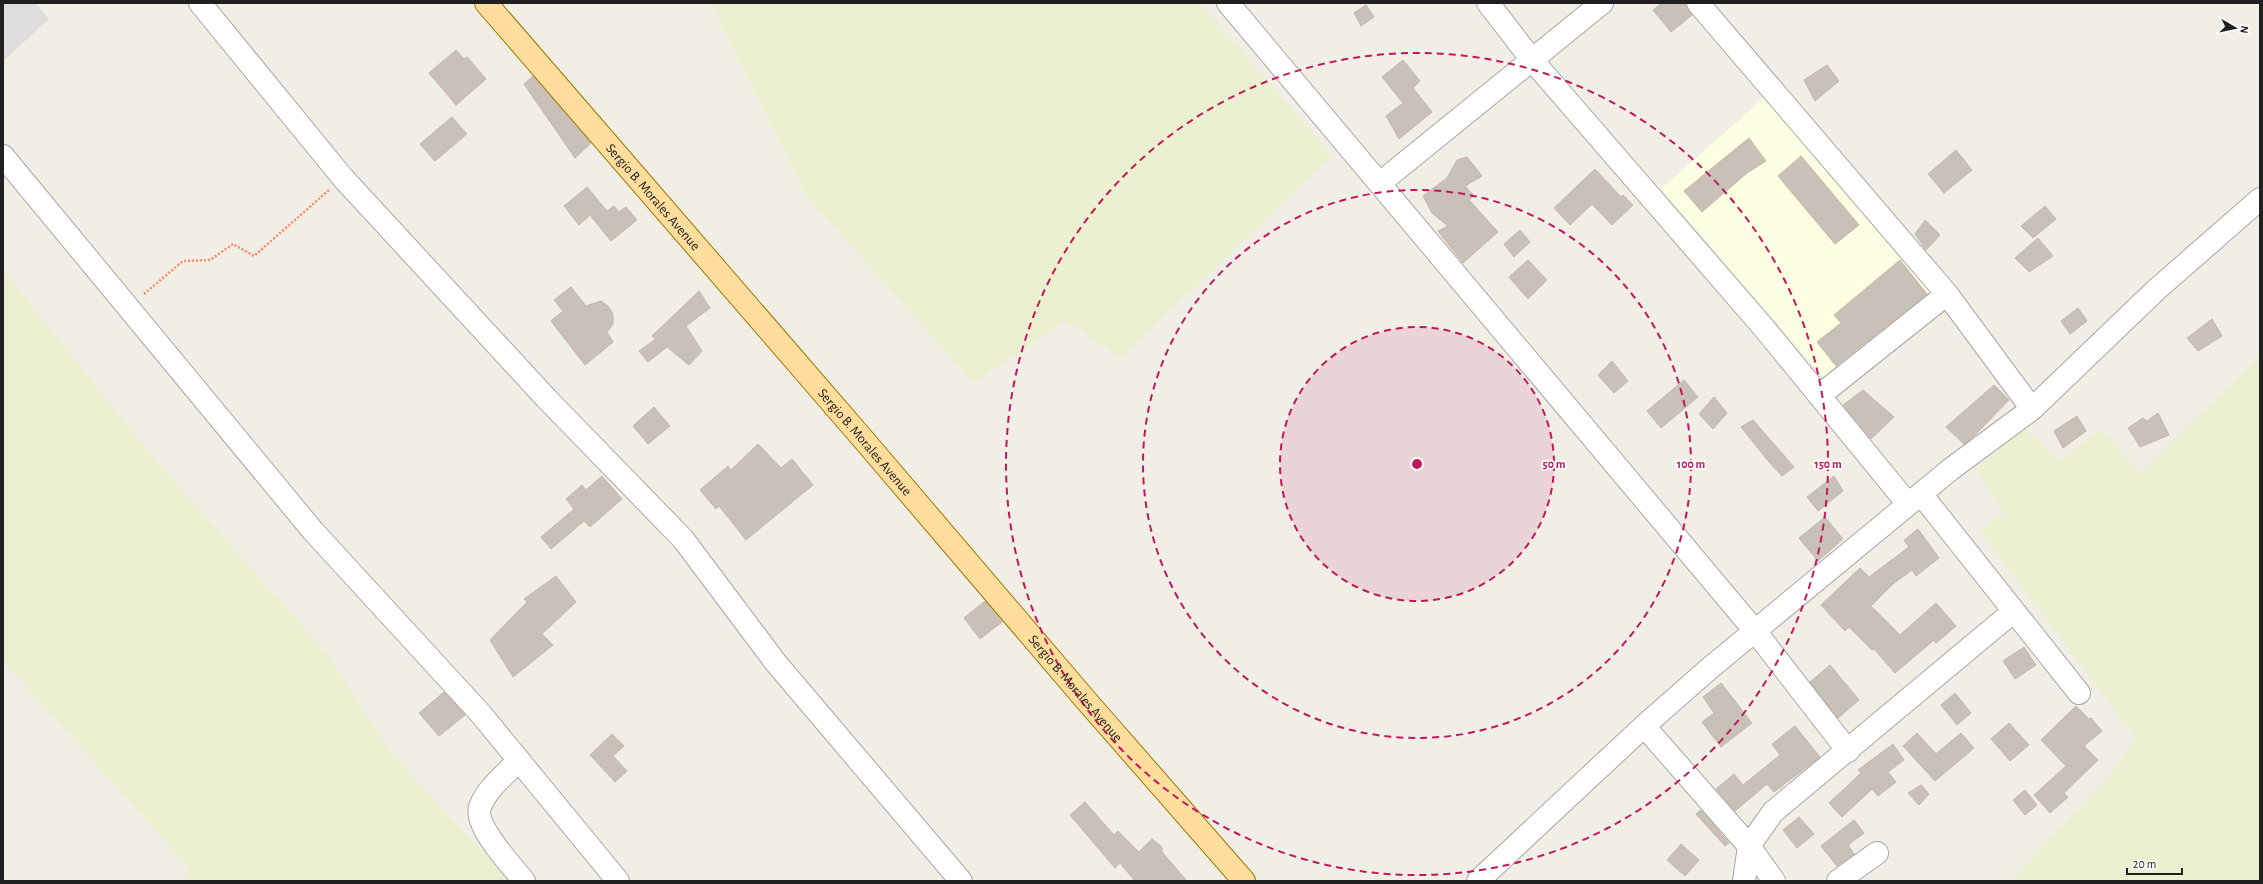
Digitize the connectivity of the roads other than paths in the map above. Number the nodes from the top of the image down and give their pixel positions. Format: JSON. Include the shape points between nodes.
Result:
{"nodes":[{"id":1,"x":200,"y":3,"type":"edge"},
{"id":2,"x":486,"y":3,"type":"edge"},
{"id":3,"x":1228,"y":3,"type":"edge"},
{"id":4,"x":1488,"y":3,"type":"edge"},
{"id":5,"x":1602,"y":3,"type":"edge"},
{"id":6,"x":1698,"y":3,"type":"edge"},
{"id":7,"x":1532,"y":60,"type":"junction"},
{"id":8,"x":3,"y":156,"type":"edge"},
{"id":9,"x":1380,"y":184,"type":"junction"},
{"id":10,"x":2260,"y":199,"type":"edge"},
{"id":11,"x":1947,"y":294,"type":"junction"},
{"id":12,"x":1819,"y":396,"type":"junction"},
{"id":13,"x":2032,"y":409,"type":"junction"},
{"id":14,"x":1915,"y":499,"type":"junction"},
{"id":15,"x":2014,"y":612,"type":"junction"},
{"id":16,"x":1755,"y":630,"type":"junction"},
{"id":17,"x":2079,"y":693,"type":"dead end"},
{"id":18,"x":1644,"y":726,"type":"junction"},
{"id":19,"x":1848,"y":751,"type":"junction"},
{"id":20,"x":519,"y":760,"type":"junction"},
{"id":21,"x":1749,"y":846,"type":"junction"},
{"id":22,"x":1877,"y":853,"type":"dead end"},
{"id":23,"x":524,"y":881,"type":"edge"},
{"id":24,"x":618,"y":881,"type":"edge"},
{"id":25,"x":961,"y":881,"type":"edge"},
{"id":26,"x":1244,"y":881,"type":"edge"},
{"id":27,"x":1478,"y":881,"type":"edge"},
{"id":28,"x":1744,"y":881,"type":"edge"},
{"id":29,"x":1774,"y":881,"type":"edge"},
{"id":30,"x":1838,"y":881,"type":"edge"}],
"edges":[{"from":1,"to":25,"type":"street","via":[[343,178],[546,398],[683,539],[776,663]]},
{"from":2,"to":26,"type":"main road","name":"Sergio B. Morales Avenue"},
{"from":3,"to":9,"type":"street"},
{"from":4,"to":7,"type":"street"},
{"from":5,"to":7,"type":"street"},
{"from":6,"to":11,"type":"street"},
{"from":7,"to":9,"type":"street"},
{"from":7,"to":12,"type":"street"},
{"from":8,"to":20,"type":"street","via":[[313,531],[480,713]]},
{"from":9,"to":16,"type":"street"},
{"from":10,"to":13,"type":"street","via":[[2156,290]]},
{"from":11,"to":12,"type":"street"},
{"from":11,"to":13,"type":"street"},
{"from":12,"to":14,"type":"street"},
{"from":13,"to":14,"type":"street"},
{"from":14,"to":15,"type":"street"},
{"from":14,"to":16,"type":"street"},
{"from":15,"to":17,"type":"street"},
{"from":15,"to":19,"type":"street"},
{"from":16,"to":18,"type":"street"},
{"from":16,"to":19,"type":"street"},
{"from":18,"to":21,"type":"street"},
{"from":18,"to":27,"type":"street"},
{"from":19,"to":21,"type":"street","via":[[1773,812]]},
{"from":20,"to":23,"type":"street","via":[[483,799],[479,818]]},
{"from":20,"to":24,"type":"street"},
{"from":21,"to":28,"type":"street"},
{"from":21,"to":29,"type":"street"},
{"from":22,"to":30,"type":"street"}]}
